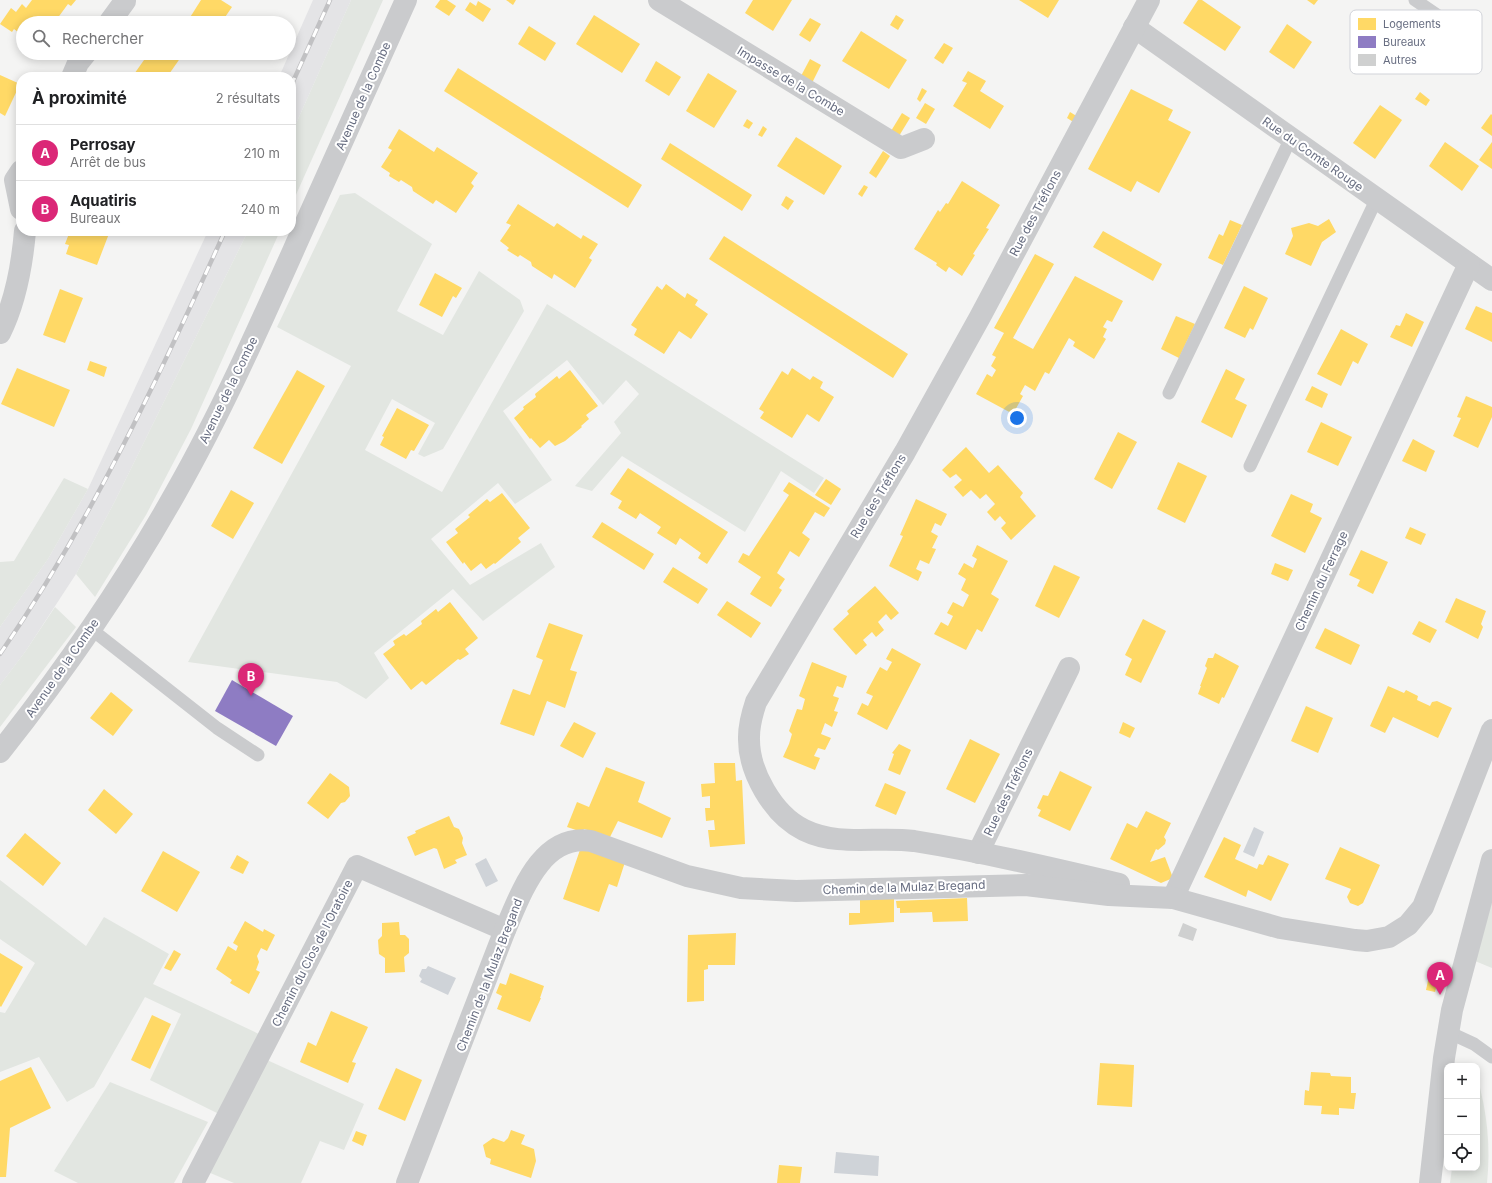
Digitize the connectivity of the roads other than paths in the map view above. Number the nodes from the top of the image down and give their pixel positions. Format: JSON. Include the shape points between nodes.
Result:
{"nodes":[{"id":1,"x":406,"y":0,"type":"edge"},
{"id":2,"x":659,"y":0,"type":"edge"},
{"id":3,"x":1149,"y":0,"type":"edge"},
{"id":4,"x":1415,"y":0,"type":"edge"},
{"id":5,"x":126,"y":1,"type":"edge"},
{"id":6,"x":1430,"y":10,"type":"edge"},
{"id":7,"x":114,"y":16,"type":"edge"},
{"id":8,"x":1134,"y":27,"type":"junction"},
{"id":9,"x":80,"y":60,"type":"edge"},
{"id":10,"x":74,"y":72,"type":"edge"},
{"id":11,"x":1291,"y":138,"type":"junction"},
{"id":12,"x":924,"y":139,"type":"dead end"},
{"id":13,"x":12,"y":177,"type":"edge"},
{"id":14,"x":16,"y":191,"type":"edge"},
{"id":15,"x":1377,"y":198,"type":"junction"},
{"id":16,"x":25,"y":236,"type":"edge"},
{"id":17,"x":1469,"y":264,"type":"junction"},
{"id":18,"x":1492,"y":280,"type":"edge"},
{"id":19,"x":0,"y":333,"type":"edge"},
{"id":20,"x":1169,"y":393,"type":"dead end"},
{"id":21,"x":1250,"y":466,"type":"dead end"},
{"id":22,"x":91,"y":629,"type":"junction"},
{"id":23,"x":1069,"y":668,"type":"dead end"},
{"id":24,"x":1492,"y":730,"type":"edge"},
{"id":25,"x":0,"y":752,"type":"edge"},
{"id":26,"x":258,"y":755,"type":"dead end"},
{"id":27,"x":978,"y":853,"type":"junction"},
{"id":28,"x":1492,"y":860,"type":"edge"},
{"id":29,"x":1173,"y":898,"type":"junction"},
{"id":30,"x":505,"y":930,"type":"junction"},
{"id":31,"x":1448,"y":1032,"type":"junction"},
{"id":32,"x":1492,"y":1057,"type":"edge"},
{"id":33,"x":193,"y":1183,"type":"edge"},
{"id":34,"x":407,"y":1183,"type":"edge"},
{"id":35,"x":1430,"y":1183,"type":"edge"}],
"edges":[{"from":1,"to":22,"type":"street","name":"Avenue de la Combe","via":[[226,399],[177,492]]},
{"from":2,"to":12,"type":"street","name":"Impasse de la Combe","via":[[901,148]]},
{"from":3,"to":8,"type":"street","name":"Rue des Tréflons"},
{"from":4,"to":6,"type":"lane"},
{"from":5,"to":7,"type":"street"},
{"from":8,"to":11,"type":"street","name":"Rue du Comte Rouge"},
{"from":8,"to":27,"type":"street","name":"Rue des Tréflons","via":[[980,317],[905,452],[756,702],[750,719],[751,756],[757,773],[775,805],[803,830],[838,840],[901,840]]},
{"from":9,"to":10,"type":"street"},
{"from":11,"to":15,"type":"street","name":"Rue du Comte Rouge"},
{"from":11,"to":20,"type":"lane"},
{"from":13,"to":14,"type":"street"},
{"from":15,"to":17,"type":"street","name":"Rue du Comte Rouge"},
{"from":15,"to":21,"type":"lane"},
{"from":16,"to":19,"type":"street","via":[[22,266],[14,297]]},
{"from":17,"to":18,"type":"street","name":"Rue du Comte Rouge"},
{"from":17,"to":29,"type":"street","name":"Chemin du Ferrage"},
{"from":22,"to":25,"type":"street","name":"Avenue de la Combe"},
{"from":22,"to":26,"type":"lane","via":[[216,728]]},
{"from":23,"to":27,"type":"street","name":"Rue des Tréflons"},
{"from":24,"to":29,"type":"street","name":"Chemin de la Mulaz Bregand","via":[[1423,907],[1408,925],[1389,936],[1367,941],[1280,928]]},
{"from":27,"to":29,"type":"street","name":"Rue des Tréflons"},
{"from":28,"to":31,"type":"street","via":[[1460,976]]},
{"from":29,"to":30,"type":"street","name":"Chemin de la Mulaz Bregand","via":[[988,885],[796,890],[741,888],[687,876],[608,846],[581,839],[560,846],[538,865],[521,893]]},
{"from":30,"to":33,"type":"street","name":"Chemin du Clos de l'Oratoire","via":[[357,866]]},
{"from":30,"to":34,"type":"street","name":"Chemin de la Mulaz Bregand"},
{"from":31,"to":32,"type":"lane","via":[[1474,1044]]},
{"from":31,"to":35,"type":"street"}]}
